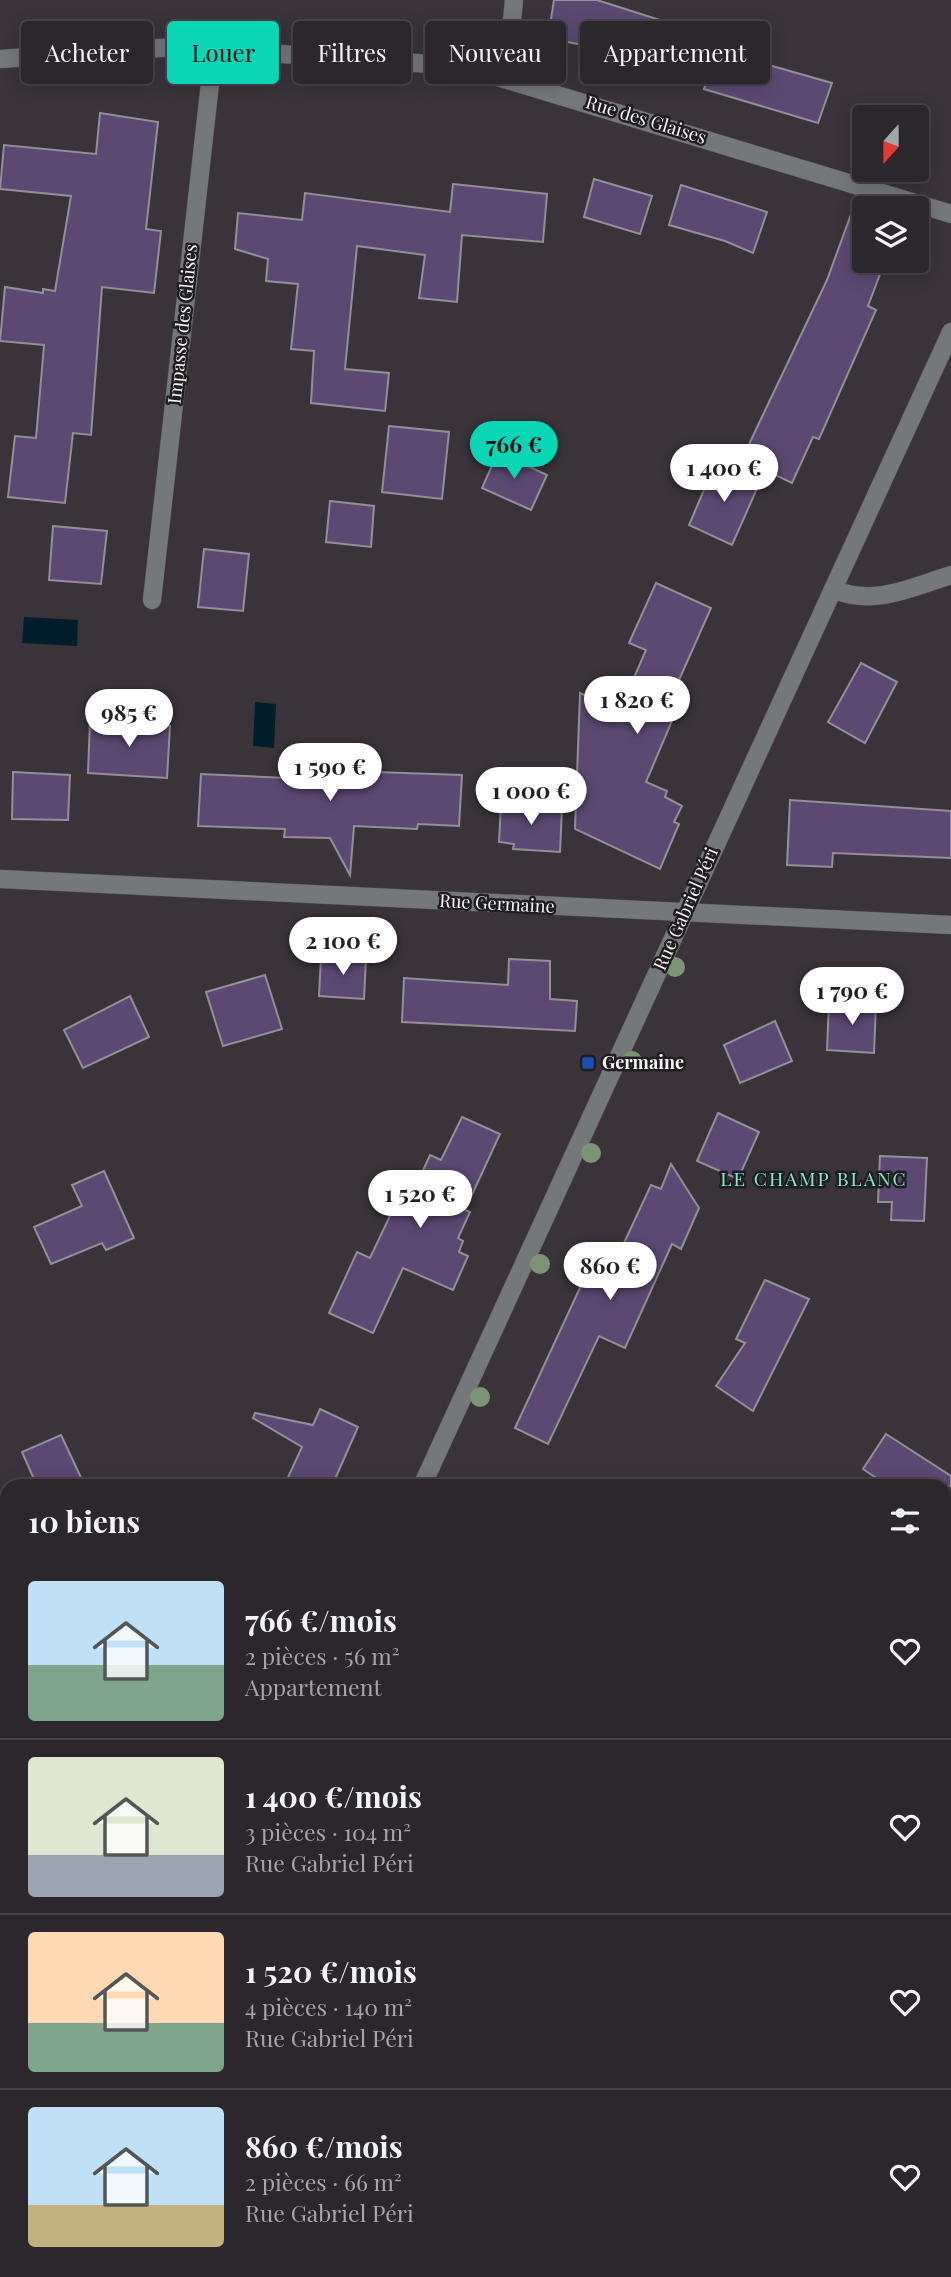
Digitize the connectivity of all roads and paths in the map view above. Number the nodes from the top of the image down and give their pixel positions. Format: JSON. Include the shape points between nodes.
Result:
{"nodes":[{"id":1,"x":514,"y":0,"type":"edge"},
{"id":2,"x":512,"y":21,"type":"edge"},
{"id":3,"x":167,"y":48,"type":"edge"},
{"id":4,"x":279,"y":53,"type":"edge"},
{"id":5,"x":0,"y":59,"type":"edge"},
{"id":6,"x":425,"y":63,"type":"edge"},
{"id":7,"x":210,"y":84,"type":"edge"},
{"id":8,"x":529,"y":84,"type":"edge"},
{"id":9,"x":951,"y":214,"type":"edge"},
{"id":10,"x":951,"y":332,"type":"edge"},
{"id":11,"x":951,"y":575,"type":"edge"},
{"id":12,"x":833,"y":589,"type":"junction"},
{"id":13,"x":152,"y":600,"type":"dead end"},
{"id":14,"x":0,"y":879,"type":"edge"},
{"id":15,"x":684,"y":912,"type":"junction"},
{"id":16,"x":951,"y":925,"type":"edge"},
{"id":17,"x":425,"y":1479,"type":"edge"}],
"edges":[{"from":1,"to":2,"type":"street"},
{"from":3,"to":5,"type":"street","name":"Rue des Glaises"},
{"from":4,"to":6,"type":"street","name":"Rue des Glaises"},
{"from":7,"to":13,"type":"street","name":"Impasse des Glaises"},
{"from":8,"to":9,"type":"street","name":"Rue des Glaises"},
{"from":10,"to":12,"type":"street","name":"Rue Gabriel Péri"},
{"from":11,"to":12,"type":"street","via":[[881,597]]},
{"from":12,"to":15,"type":"street","name":"Rue Gabriel Péri"},
{"from":14,"to":15,"type":"street","name":"Rue Germaine"},
{"from":15,"to":16,"type":"street","name":"Rue Germaine"},
{"from":15,"to":17,"type":"street","name":"Rue Gabriel Péri"}]}
